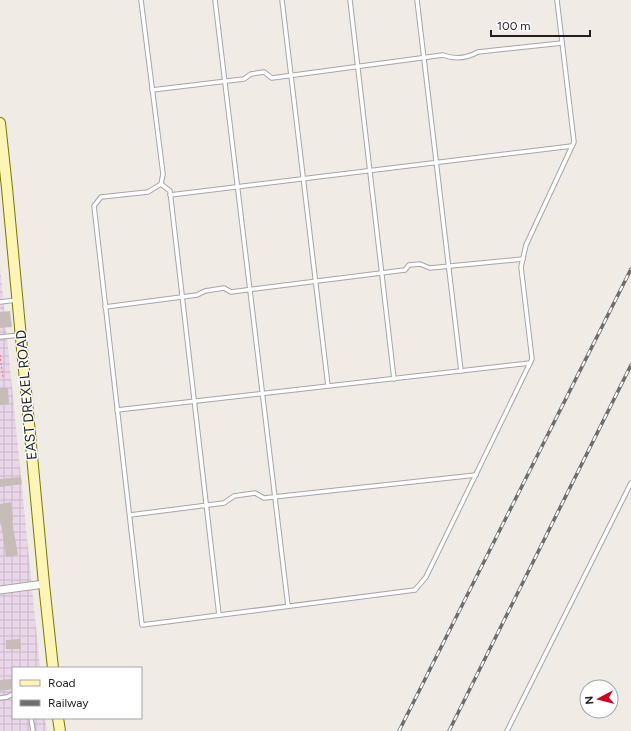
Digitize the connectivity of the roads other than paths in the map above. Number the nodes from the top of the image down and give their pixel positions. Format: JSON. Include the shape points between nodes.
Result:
{"nodes":[{"id":1,"x":141,"y":0,"type":"edge"},
{"id":2,"x":215,"y":0,"type":"edge"},
{"id":3,"x":282,"y":0,"type":"edge"},
{"id":4,"x":350,"y":0,"type":"edge"},
{"id":5,"x":417,"y":0,"type":"edge"},
{"id":6,"x":557,"y":0,"type":"edge"},
{"id":7,"x":562,"y":43,"type":"junction"},
{"id":8,"x":424,"y":58,"type":"junction"},
{"id":9,"x":358,"y":66,"type":"junction"},
{"id":10,"x":291,"y":75,"type":"junction"},
{"id":11,"x":224,"y":81,"type":"junction"},
{"id":12,"x":152,"y":90,"type":"junction"},
{"id":13,"x":0,"y":123,"type":"edge"},
{"id":14,"x":572,"y":146,"type":"junction"},
{"id":15,"x":436,"y":162,"type":"junction"},
{"id":16,"x":370,"y":170,"type":"junction"},
{"id":17,"x":303,"y":178,"type":"junction"},
{"id":18,"x":161,"y":184,"type":"junction"},
{"id":19,"x":237,"y":186,"type":"junction"},
{"id":20,"x":4,"y":188,"type":"edge"},
{"id":21,"x":170,"y":195,"type":"junction"},
{"id":22,"x":523,"y":258,"type":"junction"},
{"id":23,"x":448,"y":266,"type":"junction"},
{"id":24,"x":382,"y":273,"type":"junction"},
{"id":25,"x":315,"y":281,"type":"junction"},
{"id":26,"x":249,"y":289,"type":"junction"},
{"id":27,"x":182,"y":297,"type":"junction"},
{"id":28,"x":17,"y":300,"type":"junction"},
{"id":29,"x":0,"y":302,"type":"edge"},
{"id":30,"x":106,"y":307,"type":"junction"},
{"id":31,"x":21,"y":335,"type":"junction"},
{"id":32,"x":0,"y":337,"type":"edge"},
{"id":33,"x":530,"y":363,"type":"junction"},
{"id":34,"x":460,"y":371,"type":"junction"},
{"id":35,"x":394,"y":379,"type":"junction"},
{"id":36,"x":328,"y":386,"type":"junction"},
{"id":37,"x":262,"y":394,"type":"junction"},
{"id":38,"x":194,"y":402,"type":"junction"},
{"id":39,"x":117,"y":410,"type":"junction"},
{"id":40,"x":476,"y":475,"type":"junction"},
{"id":41,"x":631,"y":483,"type":"edge"},
{"id":42,"x":274,"y":497,"type":"junction"},
{"id":43,"x":206,"y":505,"type":"junction"},
{"id":44,"x":130,"y":515,"type":"junction"},
{"id":45,"x":44,"y":584,"type":"junction"},
{"id":46,"x":0,"y":590,"type":"edge"},
{"id":47,"x":288,"y":606,"type":"junction"},
{"id":48,"x":219,"y":615,"type":"junction"},
{"id":49,"x":53,"y":667,"type":"edge"},
{"id":50,"x":12,"y":694,"type":"edge"},
{"id":51,"x":0,"y":698,"type":"edge"},
{"id":52,"x":32,"y":719,"type":"edge"},
{"id":53,"x":58,"y":719,"type":"edge"},
{"id":54,"x":33,"y":731,"type":"edge"},
{"id":55,"x":60,"y":731,"type":"edge"},
{"id":56,"x":508,"y":731,"type":"edge"}],
"edges":[{"from":1,"to":12,"type":"lane"},
{"from":2,"to":11,"type":"lane"},
{"from":3,"to":10,"type":"lane"},
{"from":4,"to":9,"type":"lane"},
{"from":5,"to":8,"type":"lane"},
{"from":6,"to":7,"type":"lane"},
{"from":7,"to":8,"type":"lane","via":[[478,52],[469,57]]},
{"from":7,"to":14,"type":"lane","via":[[574,142]]},
{"from":8,"to":9,"type":"lane"},
{"from":8,"to":15,"type":"lane"},
{"from":9,"to":10,"type":"lane"},
{"from":9,"to":16,"type":"lane"},
{"from":10,"to":11,"type":"lane","via":[[272,78],[264,72],[251,74],[244,79]]},
{"from":10,"to":17,"type":"lane"},
{"from":11,"to":12,"type":"lane"},
{"from":11,"to":19,"type":"lane"},
{"from":12,"to":18,"type":"lane","via":[[163,174]]},
{"from":13,"to":20,"type":"street","name":"EAST DREXEL ROAD"},
{"from":14,"to":15,"type":"lane"},
{"from":14,"to":22,"type":"lane","via":[[526,245]]},
{"from":15,"to":16,"type":"lane"},
{"from":15,"to":23,"type":"lane"},
{"from":16,"to":17,"type":"lane"},
{"from":16,"to":24,"type":"lane"},
{"from":17,"to":19,"type":"lane"},
{"from":17,"to":25,"type":"lane"},
{"from":18,"to":21,"type":"lane","via":[[170,191]]},
{"from":18,"to":30,"type":"lane","via":[[148,192],[101,197],[94,206]]},
{"from":19,"to":21,"type":"lane"},
{"from":19,"to":26,"type":"lane"},
{"from":20,"to":28,"type":"street","name":"EAST DREXEL ROAD"},
{"from":21,"to":27,"type":"lane"},
{"from":22,"to":23,"type":"lane"},
{"from":22,"to":33,"type":"lane","via":[[532,359]]},
{"from":23,"to":24,"type":"lane","via":[[430,268],[420,264],[409,265],[406,270]]},
{"from":23,"to":34,"type":"lane"},
{"from":24,"to":25,"type":"lane"},
{"from":24,"to":35,"type":"lane"},
{"from":25,"to":26,"type":"lane"},
{"from":25,"to":36,"type":"lane"},
{"from":26,"to":27,"type":"lane","via":[[231,292],[224,288]]},
{"from":26,"to":37,"type":"lane"},
{"from":27,"to":30,"type":"lane"},
{"from":27,"to":38,"type":"lane"},
{"from":28,"to":29,"type":"lane"},
{"from":28,"to":31,"type":"street","name":"EAST DREXEL ROAD"},
{"from":30,"to":39,"type":"lane"},
{"from":31,"to":32,"type":"lane"},
{"from":31,"to":45,"type":"street","name":"EAST DREXEL ROAD"},
{"from":33,"to":34,"type":"lane"},
{"from":33,"to":40,"type":"lane"},
{"from":34,"to":35,"type":"lane"},
{"from":35,"to":36,"type":"lane"},
{"from":36,"to":37,"type":"lane"},
{"from":37,"to":38,"type":"lane"},
{"from":37,"to":42,"type":"lane"},
{"from":38,"to":39,"type":"lane"},
{"from":38,"to":43,"type":"lane"},
{"from":39,"to":44,"type":"lane"},
{"from":40,"to":42,"type":"lane"},
{"from":40,"to":47,"type":"lane","via":[[426,577],[415,590]]},
{"from":41,"to":56,"type":"lane"},
{"from":42,"to":43,"type":"lane","via":[[264,498],[255,493],[234,496],[224,503]]},
{"from":42,"to":47,"type":"lane"},
{"from":43,"to":44,"type":"lane"},
{"from":43,"to":48,"type":"lane"},
{"from":44,"to":48,"type":"lane","via":[[142,625]]},
{"from":45,"to":46,"type":"street"},
{"from":45,"to":49,"type":"street","name":"EAST DREXEL ROAD"},
{"from":47,"to":48,"type":"lane"},
{"from":50,"to":51,"type":"lane"},
{"from":52,"to":54,"type":"lane"},
{"from":53,"to":55,"type":"street"}]}
